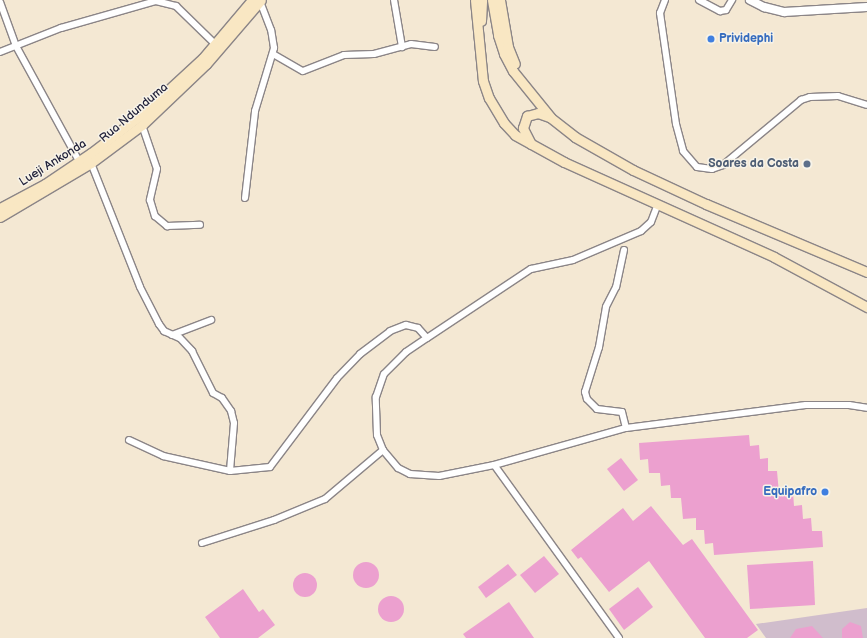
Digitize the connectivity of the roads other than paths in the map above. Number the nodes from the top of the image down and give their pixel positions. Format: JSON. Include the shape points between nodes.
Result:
{"nodes":[{"id":1,"x":156,"y":0,"type":"edge"},
{"id":2,"x":258,"y":0,"type":"edge"},
{"id":3,"x":394,"y":0,"type":"edge"},
{"id":4,"x":475,"y":0,"type":"edge"},
{"id":5,"x":482,"y":0,"type":"edge"},
{"id":6,"x":492,"y":0,"type":"edge"},
{"id":7,"x":500,"y":0,"type":"edge"},
{"id":8,"x":666,"y":0,"type":"edge"},
{"id":9,"x":699,"y":0,"type":"edge"},
{"id":10,"x":732,"y":0,"type":"edge"},
{"id":11,"x":750,"y":0,"type":"edge"},
{"id":12,"x":0,"y":2,"type":"edge"},
{"id":13,"x":867,"y":7,"type":"edge"},
{"id":14,"x":215,"y":44,"type":"junction"},
{"id":15,"x":16,"y":46,"type":"junction"},
{"id":16,"x":479,"y":46,"type":"junction"},
{"id":17,"x":402,"y":47,"type":"junction"},
{"id":18,"x":435,"y":48,"type":"dead end"},
{"id":19,"x":0,"y":52,"type":"edge"},
{"id":20,"x":273,"y":54,"type":"junction"},
{"id":21,"x":867,"y":105,"type":"edge"},
{"id":22,"x":542,"y":108,"type":"junction"},
{"id":23,"x":551,"y":118,"type":"junction"},
{"id":24,"x":142,"y":125,"type":"junction"},
{"id":25,"x":531,"y":144,"type":"junction"},
{"id":26,"x":79,"y":161,"type":"junction"},
{"id":27,"x":91,"y":163,"type":"junction"},
{"id":28,"x":245,"y":198,"type":"dead end"},
{"id":29,"x":658,"y":204,"type":"junction"},
{"id":30,"x":0,"y":208,"type":"edge"},
{"id":31,"x":0,"y":217,"type":"edge"},
{"id":32,"x":200,"y":225,"type":"dead end"},
{"id":33,"x":624,"y":250,"type":"dead end"},
{"id":34,"x":867,"y":272,"type":"edge"},
{"id":35,"x":867,"y":307,"type":"edge"},
{"id":36,"x":211,"y":320,"type":"dead end"},
{"id":37,"x":172,"y":335,"type":"junction"},
{"id":38,"x":427,"y":338,"type":"junction"},
{"id":39,"x":867,"y":408,"type":"edge"},
{"id":40,"x":626,"y":428,"type":"junction"},
{"id":41,"x":129,"y":440,"type":"dead end"},
{"id":42,"x":383,"y":450,"type":"junction"},
{"id":43,"x":494,"y":465,"type":"junction"},
{"id":44,"x":230,"y":472,"type":"junction"},
{"id":45,"x":202,"y":543,"type":"dead end"},
{"id":46,"x":619,"y":638,"type":"edge"}],
"edges":[{"from":1,"to":14,"type":"street","via":[[176,6]]},
{"from":1,"to":15,"type":"street","via":[[62,28]]},
{"from":2,"to":14,"type":"main road","name":"Lueji Ankonda"},
{"from":2,"to":20,"type":"street","via":[[271,30]]},
{"from":2,"to":24,"type":"main road","name":"Rua Ndunduma","via":[[206,64]]},
{"from":3,"to":17,"type":"street"},
{"from":4,"to":16,"type":"main road"},
{"from":5,"to":16,"type":"main road"},
{"from":6,"to":22,"type":"main road","via":[[504,54],[519,80]]},
{"from":7,"to":22,"type":"main road","via":[[510,53]]},
{"from":8,"to":21,"type":"street","via":[[660,13],[676,124],[683,151],[697,167],[712,169],[723,165],[800,100],[838,96]]},
{"from":9,"to":10,"type":"street","via":[[720,11],[726,10]]},
{"from":11,"to":13,"type":"street","via":[[784,12]]},
{"from":12,"to":15,"type":"street"},
{"from":14,"to":26,"type":"main road","name":"Lueji Ankonda","via":[[141,115]]},
{"from":15,"to":19,"type":"street"},
{"from":15,"to":26,"type":"street"},
{"from":16,"to":25,"type":"main road","via":[[483,81],[489,98],[509,128]]},
{"from":17,"to":18,"type":"street","via":[[418,44]]},
{"from":17,"to":20,"type":"street","via":[[374,54],[344,55],[306,71],[297,69]]},
{"from":20,"to":28,"type":"street","via":[[255,111]]},
{"from":22,"to":23,"type":"main road"},
{"from":23,"to":25,"type":"main road","via":[[538,112],[527,116],[523,128]]},
{"from":23,"to":34,"type":"main road","via":[[598,151],[638,172],[712,207]]},
{"from":24,"to":27,"type":"main road","name":"Rua Ndunduma"},
{"from":24,"to":32,"type":"street","via":[[157,169],[150,200],[155,216],[168,226]]},
{"from":25,"to":29,"type":"main road","via":[[564,162]]},
{"from":26,"to":30,"type":"main road","name":"Lueji Ankonda"},
{"from":27,"to":31,"type":"main road","name":"Rua Ndunduma"},
{"from":27,"to":37,"type":"street","via":[[140,287],[159,324],[164,331]]},
{"from":29,"to":35,"type":"main road","via":[[774,257]]},
{"from":29,"to":38,"type":"street","via":[[651,222],[641,232],[573,260],[531,269]]},
{"from":33,"to":40,"type":"street","via":[[616,287],[606,307],[599,347],[585,392],[587,399],[596,409],[622,412]]},
{"from":36,"to":37,"type":"street"},
{"from":37,"to":44,"type":"street","via":[[180,338],[192,350],[213,393],[222,398],[231,412],[234,423]]},
{"from":38,"to":42,"type":"street","via":[[393,365],[379,385],[374,423]]},
{"from":38,"to":44,"type":"street","via":[[413,326],[406,325],[390,331],[346,368],[276,461],[260,469]]},
{"from":39,"to":40,"type":"street","via":[[806,404]]},
{"from":40,"to":43,"type":"street"},
{"from":41,"to":44,"type":"street","via":[[164,456]]},
{"from":42,"to":43,"type":"street","via":[[398,468],[422,476],[439,476]]},
{"from":42,"to":45,"type":"street","via":[[325,499],[274,520]]},
{"from":43,"to":46,"type":"street"}]}
